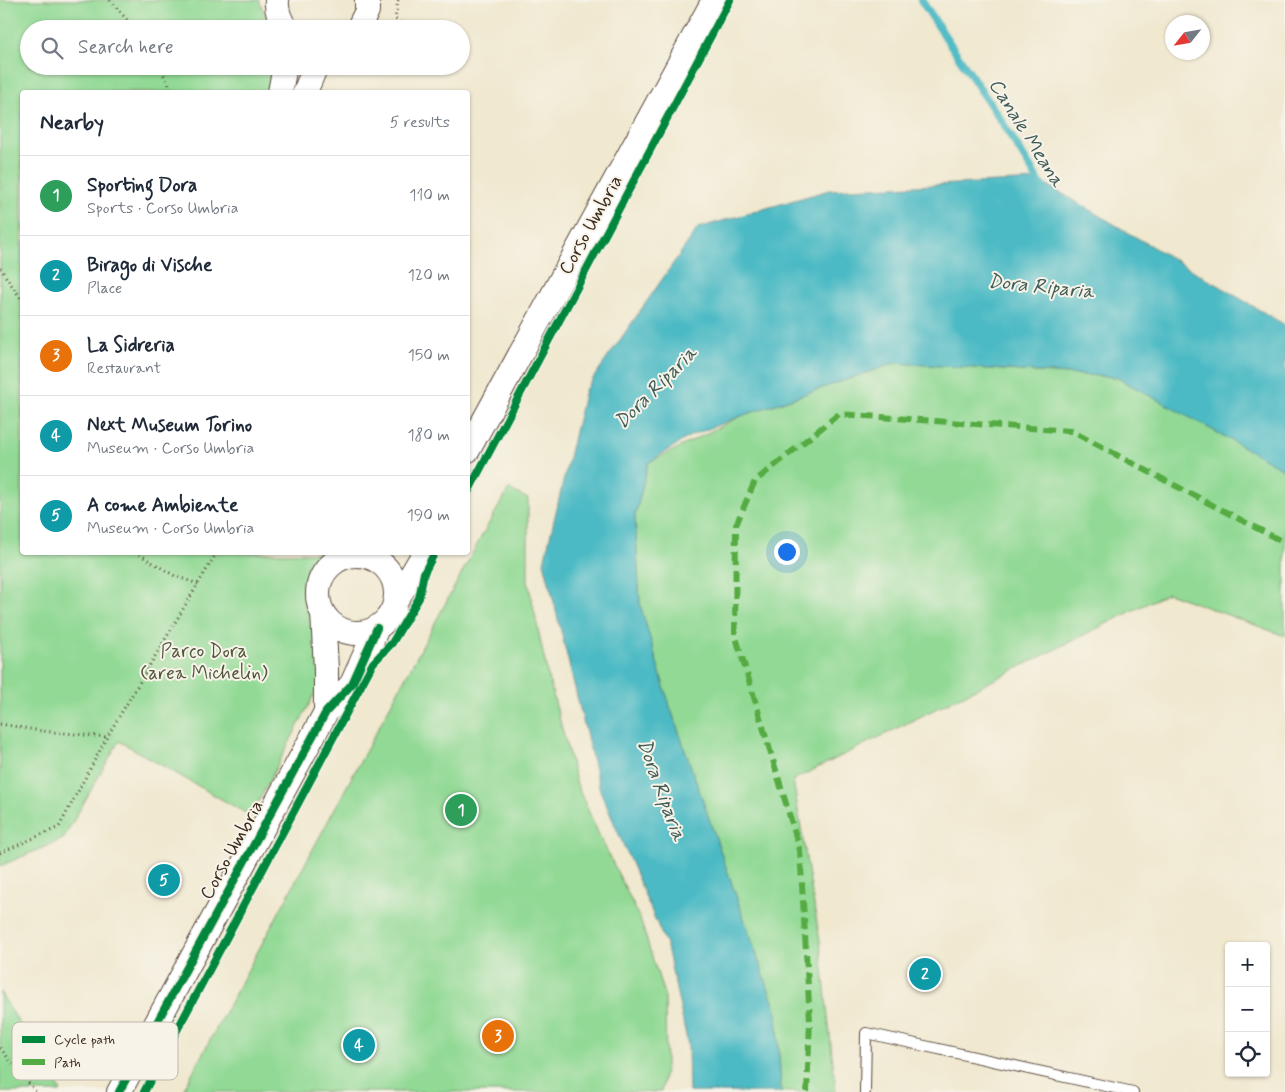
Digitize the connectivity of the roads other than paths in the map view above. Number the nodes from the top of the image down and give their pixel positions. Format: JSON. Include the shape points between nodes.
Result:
{"nodes":[{"id":1,"x":277,"y":0,"type":"edge"},
{"id":2,"x":367,"y":0,"type":"edge"},
{"id":3,"x":714,"y":0,"type":"edge"},
{"id":4,"x":282,"y":20,"type":"edge"},
{"id":5,"x":362,"y":20,"type":"edge"},
{"id":6,"x":283,"y":75,"type":"edge"},
{"id":7,"x":312,"y":75,"type":"edge"},
{"id":8,"x":280,"y":90,"type":"edge"},
{"id":9,"x":306,"y":90,"type":"edge"},
{"id":10,"x":470,"y":446,"type":"edge"},
{"id":11,"x":423,"y":555,"type":"edge"},
{"id":12,"x":376,"y":556,"type":"edge"},
{"id":13,"x":331,"y":559,"type":"edge"},
{"id":14,"x":396,"y":601,"type":"junction"},
{"id":15,"x":322,"y":613,"type":"junction"},
{"id":16,"x":377,"y":628,"type":"junction"},
{"id":17,"x":326,"y":712,"type":"junction"},
{"id":18,"x":156,"y":1022,"type":"edge"},
{"id":19,"x":125,"y":1080,"type":"edge"},
{"id":20,"x":118,"y":1092,"type":"edge"},
{"id":21,"x":864,"y":1092,"type":"edge"},
{"id":22,"x":1133,"y":1092,"type":"edge"}],
"edges":[{"from":1,"to":4,"type":"street"},
{"from":2,"to":5,"type":"street"},
{"from":3,"to":10,"type":"street","name":"Corso Umbria"},
{"from":6,"to":8,"type":"street"},
{"from":7,"to":9,"type":"street"},
{"from":11,"to":14,"type":"street"},
{"from":12,"to":13,"type":"street"},
{"from":12,"to":14,"type":"street","via":[[394,580]]},
{"from":13,"to":15,"type":"street","via":[[318,585]]},
{"from":14,"to":16,"type":"street","via":[[391,614]]},
{"from":15,"to":16,"type":"street","via":[[338,629],[350,633]]},
{"from":15,"to":17,"type":"street","name":"Corso Umbria"},
{"from":16,"to":17,"type":"street","name":"Corso Umbria","via":[[352,684]]},
{"from":17,"to":18,"type":"street","name":"Corso Umbria"},
{"from":19,"to":20,"type":"street","name":"Corso Umbria"},
{"from":21,"to":22,"type":"lane","via":[[866,1033]]}]}
